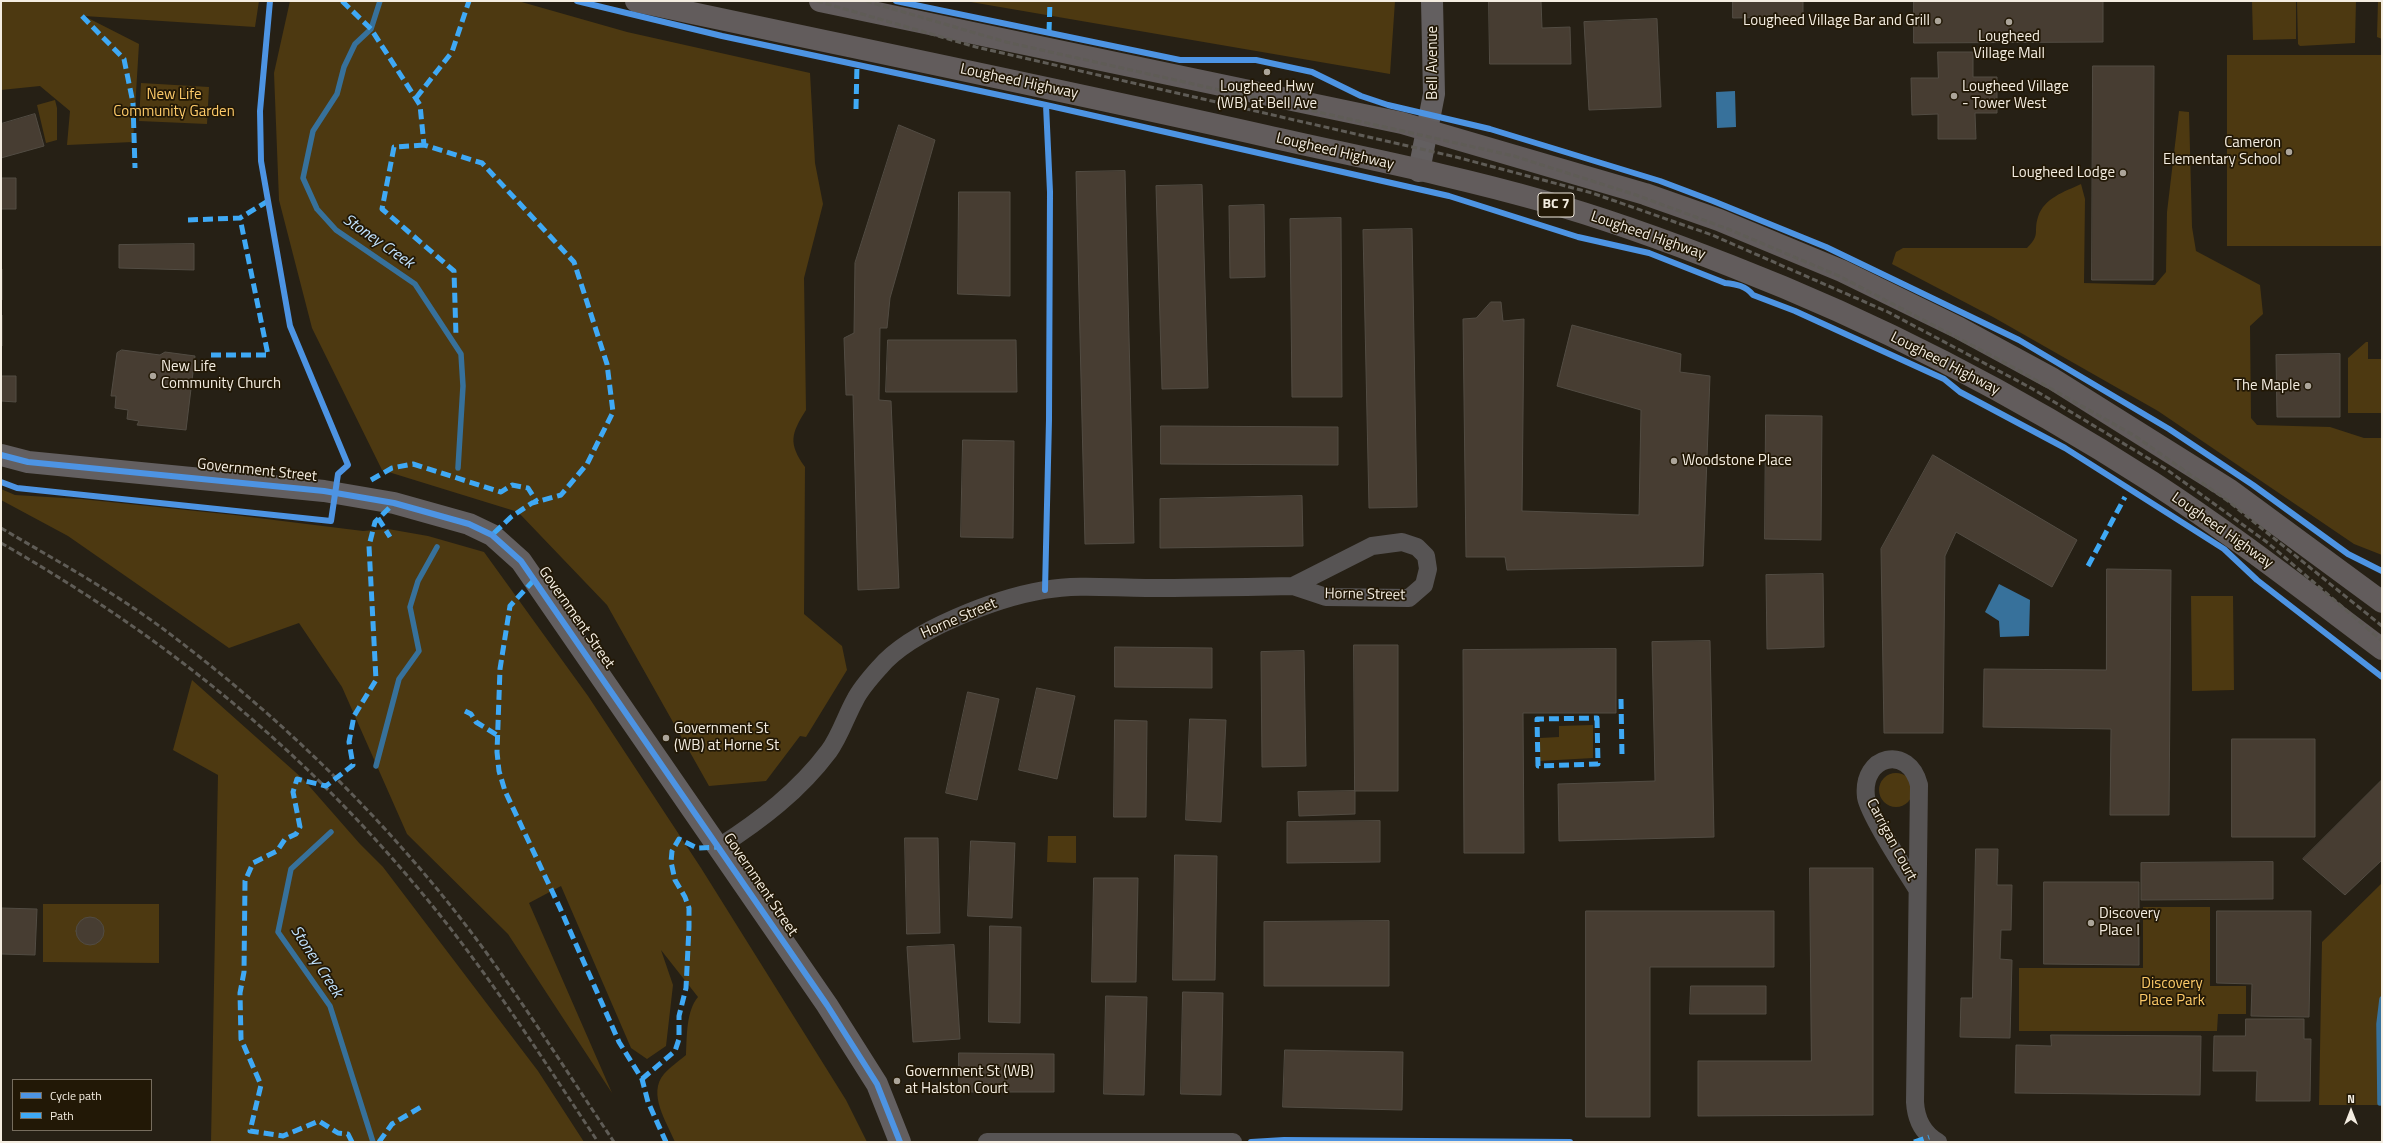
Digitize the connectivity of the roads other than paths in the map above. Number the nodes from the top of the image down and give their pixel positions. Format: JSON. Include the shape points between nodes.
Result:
{"nodes":[{"id":1,"x":636,"y":1,"type":"edge"},
{"id":2,"x":820,"y":1,"type":"edge"},
{"id":3,"x":1432,"y":1,"type":"edge"},
{"id":4,"x":1428,"y":131,"type":"junction"},
{"id":5,"x":1419,"y":171,"type":"junction"},
{"id":6,"x":1,"y":455,"type":"edge"},
{"id":7,"x":1293,"y":586,"type":"junction"},
{"id":8,"x":2382,"y":602,"type":"edge"},
{"id":9,"x":2382,"y":650,"type":"edge"},
{"id":10,"x":719,"y":846,"type":"junction"},
{"id":11,"x":1917,"y":889,"type":"junction"},
{"id":12,"x":1934,"y":1140,"type":"edge"},
{"id":13,"x":900,"y":1142,"type":"edge"},
{"id":14,"x":987,"y":1142,"type":"edge"},
{"id":15,"x":1233,"y":1142,"type":"edge"}],
"edges":[{"from":1,"to":5,"type":"main road","name":"Lougheed Highway","number":"BC 7","via":[[1104,99]]},
{"from":2,"to":4,"type":"main road","number":"BC 7","via":[[1402,122]]},
{"from":3,"to":4,"type":"street","name":"Bell Avenue","via":[[1434,94]]},
{"from":4,"to":5,"type":"street","name":"Bell Avenue"},
{"from":4,"to":8,"type":"main road","number":"BC 7","via":[[1638,192],[1718,220],[1842,271],[1959,328],[2053,379],[2230,490]]},
{"from":5,"to":9,"type":"main road","name":"Lougheed Highway","number":"BC 7","via":[[1575,211],[1725,264],[1859,320],[1957,368],[2055,423],[2153,483],[2253,551]]},
{"from":6,"to":10,"type":"street","name":"Government Street","via":[[28,462],[335,492],[394,503],[469,524],[492,535],[520,560]]},
{"from":7,"to":7,"type":"street","name":"Horne Street","via":[[1326,597],[1410,598],[1424,585],[1428,569],[1426,556],[1417,547],[1402,542],[1372,546]]},
{"from":7,"to":10,"type":"street","name":"Horne Street","via":[[1072,587],[1006,599],[949,621],[919,635],[881,665],[856,697],[830,750],[794,792],[749,828]]},
{"from":10,"to":13,"type":"street","name":"Government Street","via":[[827,1005],[877,1084]]},
{"from":11,"to":11,"type":"street","name":"Carrigan Court","via":[[1919,785],[1916,773],[1904,761],[1888,758],[1873,766],[1866,781],[1866,799]]},
{"from":11,"to":12,"type":"street","name":"Carrigan Court","via":[[1915,1102],[1919,1122]]},
{"from":14,"to":15,"type":"street"}]}
